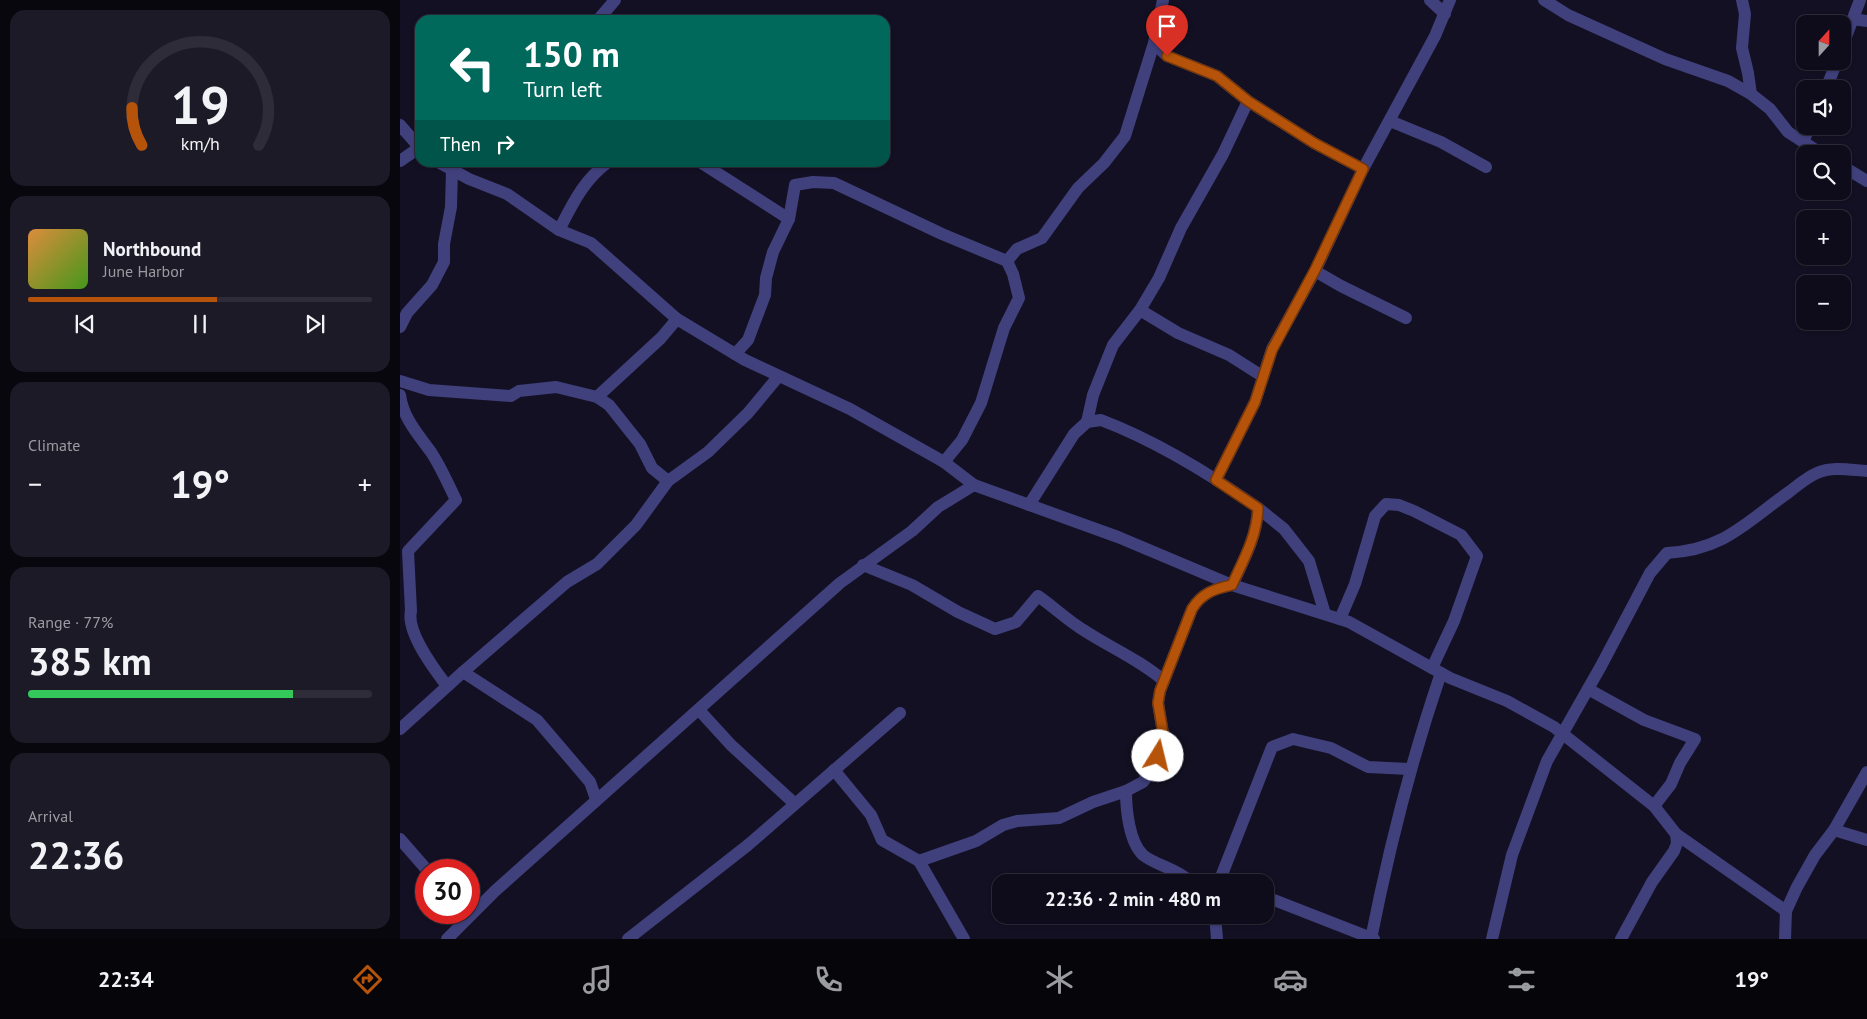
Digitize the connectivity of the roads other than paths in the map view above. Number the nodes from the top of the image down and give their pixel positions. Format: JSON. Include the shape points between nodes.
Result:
{"nodes":[{"id":1,"x":615,"y":0,"type":"edge"},
{"id":2,"x":1163,"y":0,"type":"edge"},
{"id":3,"x":1430,"y":0,"type":"edge"},
{"id":4,"x":1450,"y":0,"type":"edge"},
{"id":5,"x":1544,"y":0,"type":"edge"},
{"id":6,"x":1742,"y":0,"type":"edge"},
{"id":7,"x":1860,"y":0,"type":"edge"},
{"id":8,"x":1445,"y":14,"type":"junction"},
{"id":9,"x":602,"y":15,"type":"edge"},
{"id":10,"x":1853,"y":19,"type":"junction"},
{"id":11,"x":1867,"y":21,"type":"edge"},
{"id":12,"x":1851,"y":24,"type":"edge"},
{"id":13,"x":1154,"y":43,"type":"junction"},
{"id":14,"x":1751,"y":94,"type":"junction"},
{"id":15,"x":1248,"y":101,"type":"junction"},
{"id":16,"x":1390,"y":121,"type":"junction"},
{"id":17,"x":400,"y":125,"type":"edge"},
{"id":18,"x":1806,"y":135,"type":"edge"},
{"id":19,"x":415,"y":142,"type":"edge"},
{"id":20,"x":1803,"y":142,"type":"junction"},
{"id":21,"x":1808,"y":145,"type":"edge"},
{"id":22,"x":415,"y":151,"type":"edge"},
{"id":23,"x":400,"y":161,"type":"edge"},
{"id":24,"x":447,"y":167,"type":"edge"},
{"id":25,"x":602,"y":167,"type":"edge"},
{"id":26,"x":708,"y":167,"type":"edge"},
{"id":27,"x":1486,"y":168,"type":"dead end"},
{"id":28,"x":1363,"y":169,"type":"junction"},
{"id":29,"x":452,"y":170,"type":"junction"},
{"id":30,"x":1851,"y":171,"type":"edge"},
{"id":31,"x":1867,"y":181,"type":"edge"},
{"id":32,"x":789,"y":218,"type":"junction"},
{"id":33,"x":558,"y":230,"type":"junction"},
{"id":34,"x":1007,"y":261,"type":"junction"},
{"id":35,"x":1315,"y":270,"type":"junction"},
{"id":36,"x":1140,"y":310,"type":"junction"},
{"id":37,"x":1406,"y":318,"type":"dead end"},
{"id":38,"x":677,"y":319,"type":"junction"},
{"id":39,"x":400,"y":327,"type":"edge"},
{"id":40,"x":734,"y":354,"type":"junction"},
{"id":41,"x":1262,"y":376,"type":"junction"},
{"id":42,"x":778,"y":377,"type":"junction"},
{"id":43,"x":400,"y":381,"type":"edge"},
{"id":44,"x":400,"y":395,"type":"edge"},
{"id":45,"x":597,"y":397,"type":"junction"},
{"id":46,"x":1087,"y":422,"type":"junction"},
{"id":47,"x":944,"y":462,"type":"junction"},
{"id":48,"x":1867,"y":471,"type":"edge"},
{"id":49,"x":1216,"y":480,"type":"junction"},
{"id":50,"x":668,"y":481,"type":"junction"},
{"id":51,"x":974,"y":485,"type":"junction"},
{"id":52,"x":1029,"y":505,"type":"junction"},
{"id":53,"x":1258,"y":508,"type":"junction"},
{"id":54,"x":863,"y":565,"type":"junction"},
{"id":55,"x":1232,"y":585,"type":"junction"},
{"id":56,"x":1325,"y":614,"type":"junction"},
{"id":57,"x":1340,"y":619,"type":"junction"},
{"id":58,"x":1437,"y":671,"type":"junction"},
{"id":59,"x":463,"y":672,"type":"junction"},
{"id":60,"x":1164,"y":680,"type":"junction"},
{"id":61,"x":447,"y":686,"type":"junction"},
{"id":62,"x":1588,"y":689,"type":"junction"},
{"id":63,"x":698,"y":710,"type":"junction"},
{"id":64,"x":900,"y":713,"type":"dead end"},
{"id":65,"x":400,"y":729,"type":"edge"},
{"id":66,"x":1563,"y":734,"type":"junction"},
{"id":67,"x":1409,"y":769,"type":"junction"},
{"id":68,"x":834,"y":770,"type":"junction"},
{"id":69,"x":1867,"y":772,"type":"edge"},
{"id":70,"x":1126,"y":791,"type":"junction"},
{"id":71,"x":596,"y":799,"type":"junction"},
{"id":72,"x":794,"y":803,"type":"junction"},
{"id":73,"x":1654,"y":806,"type":"junction"},
{"id":74,"x":1834,"y":830,"type":"junction"},
{"id":75,"x":1676,"y":834,"type":"junction"},
{"id":76,"x":400,"y":839,"type":"edge"},
{"id":77,"x":1867,"y":840,"type":"edge"},
{"id":78,"x":417,"y":859,"type":"edge"},
{"id":79,"x":919,"y":861,"type":"junction"},
{"id":80,"x":1182,"y":874,"type":"edge"},
{"id":81,"x":1222,"y":874,"type":"edge"},
{"id":82,"x":1274,"y":900,"type":"edge"},
{"id":83,"x":480,"y":903,"type":"edge"},
{"id":84,"x":1786,"y":911,"type":"junction"},
{"id":85,"x":460,"y":924,"type":"edge"},
{"id":86,"x":1216,"y":924,"type":"edge"},
{"id":87,"x":447,"y":939,"type":"edge"},
{"id":88,"x":628,"y":939,"type":"edge"},
{"id":89,"x":964,"y":939,"type":"edge"},
{"id":90,"x":1218,"y":939,"type":"edge"},
{"id":91,"x":1372,"y":939,"type":"edge"},
{"id":92,"x":1492,"y":939,"type":"edge"},
{"id":93,"x":1621,"y":939,"type":"edge"},
{"id":94,"x":1785,"y":939,"type":"edge"}],
"edges":[{"from":1,"to":9,"type":"street"},
{"from":2,"to":13,"type":"street"},
{"from":3,"to":8,"type":"street"},
{"from":4,"to":8,"type":"street"},
{"from":5,"to":14,"type":"street","via":[[1568,15],[1665,60],[1728,81]]},
{"from":6,"to":14,"type":"street","via":[[1745,14],[1742,48]]},
{"from":7,"to":10,"type":"street"},
{"from":8,"to":16,"type":"street"},
{"from":10,"to":11,"type":"street"},
{"from":10,"to":12,"type":"street"},
{"from":13,"to":15,"type":"street","via":[[1167,56],[1217,76]]},
{"from":13,"to":34,"type":"street","via":[[1125,136],[1104,163],[1078,188],[1042,238],[1017,249]]},
{"from":14,"to":20,"type":"street","via":[[1770,109],[1788,132]]},
{"from":15,"to":28,"type":"street","via":[[1314,143]]},
{"from":15,"to":36,"type":"street"},
{"from":16,"to":27,"type":"street","via":[[1441,142]]},
{"from":16,"to":28,"type":"street"},
{"from":17,"to":19,"type":"street"},
{"from":18,"to":20,"type":"street"},
{"from":20,"to":21,"type":"street"},
{"from":22,"to":23,"type":"street"},
{"from":24,"to":29,"type":"street"},
{"from":25,"to":33,"type":"street","via":[[591,176]]},
{"from":26,"to":32,"type":"street"},
{"from":28,"to":35,"type":"street"},
{"from":29,"to":33,"type":"street","via":[[506,194]]},
{"from":29,"to":39,"type":"street","via":[[444,262],[432,285]]},
{"from":30,"to":31,"type":"street"},
{"from":32,"to":34,"type":"street","via":[[795,185],[834,183]]},
{"from":32,"to":40,"type":"street","via":[[773,252],[765,295],[748,340]]},
{"from":33,"to":38,"type":"street","via":[[592,243]]},
{"from":34,"to":47,"type":"street","via":[[1019,298],[1004,328],[980,403],[962,440]]},
{"from":35,"to":37,"type":"street"},
{"from":35,"to":41,"type":"street","via":[[1283,328]]},
{"from":36,"to":41,"type":"street","via":[[1178,333],[1229,355]]},
{"from":36,"to":46,"type":"street","via":[[1113,345],[1093,395]]},
{"from":38,"to":40,"type":"street"},
{"from":38,"to":45,"type":"street"},
{"from":40,"to":42,"type":"street"},
{"from":41,"to":49,"type":"street","via":[[1255,402]]},
{"from":42,"to":47,"type":"street","via":[[850,409]]},
{"from":42,"to":50,"type":"street","via":[[748,413],[708,452]]},
{"from":43,"to":45,"type":"street","via":[[429,390],[511,396],[519,391],[556,387]]},
{"from":44,"to":61,"type":"street","via":[[414,433],[430,452],[456,500],[408,551],[409,620],[414,634]]},
{"from":45,"to":50,"type":"street","via":[[609,405],[640,444],[652,468]]},
{"from":46,"to":49,"type":"street","via":[[1101,420],[1114,425]]},
{"from":46,"to":52,"type":"street","via":[[1074,434]]},
{"from":47,"to":51,"type":"street"},
{"from":48,"to":62,"type":"street","via":[[1842,469],[1817,473],[1713,545],[1688,552],[1667,553],[1646,580]]},
{"from":49,"to":53,"type":"street"},
{"from":50,"to":59,"type":"street","via":[[636,525],[597,564],[567,582]]},
{"from":51,"to":52,"type":"street"},
{"from":51,"to":54,"type":"street","via":[[938,506],[912,530]]},
{"from":52,"to":55,"type":"street","via":[[1118,537]]},
{"from":53,"to":55,"type":"street","via":[[1249,550]]},
{"from":53,"to":56,"type":"street","via":[[1284,529],[1309,561]]},
{"from":54,"to":60,"type":"street","via":[[912,585],[995,630],[1016,622],[1038,596],[1082,629],[1114,650],[1146,665]]},
{"from":54,"to":63,"type":"street"},
{"from":55,"to":56,"type":"street"},
{"from":55,"to":60,"type":"street","via":[[1210,590],[1198,600]]},
{"from":56,"to":57,"type":"street"},
{"from":57,"to":58,"type":"street"},
{"from":57,"to":58,"type":"street","via":[[1355,584],[1375,516],[1386,504],[1400,505],[1461,535],[1478,556]]},
{"from":58,"to":66,"type":"street","via":[[1507,701]]},
{"from":58,"to":67,"type":"street"},
{"from":59,"to":61,"type":"street"},
{"from":59,"to":71,"type":"street","via":[[537,720],[590,782]]},
{"from":60,"to":70,"type":"street","via":[[1158,703],[1163,733],[1158,756],[1143,782]]},
{"from":61,"to":65,"type":"street"},
{"from":62,"to":66,"type":"street"},
{"from":62,"to":73,"type":"street","via":[[1644,720],[1695,738],[1671,784]]},
{"from":63,"to":71,"type":"street"},
{"from":63,"to":72,"type":"street"},
{"from":64,"to":68,"type":"street"},
{"from":66,"to":73,"type":"street"},
{"from":66,"to":92,"type":"street","via":[[1547,761],[1512,855]]},
{"from":67,"to":81,"type":"street","via":[[1368,767],[1332,748],[1293,739],[1272,747]]},
{"from":67,"to":91,"type":"street"},
{"from":68,"to":72,"type":"street"},
{"from":68,"to":79,"type":"street","via":[[871,815],[882,840]]},
{"from":69,"to":74,"type":"street"},
{"from":70,"to":79,"type":"street","via":[[1059,818],[1003,825],[976,841]]},
{"from":70,"to":80,"type":"street","via":[[1126,816],[1143,854]]},
{"from":71,"to":83,"type":"street"},
{"from":72,"to":88,"type":"street","via":[[748,845]]},
{"from":73,"to":75,"type":"street"},
{"from":74,"to":77,"type":"street"},
{"from":74,"to":84,"type":"street","via":[[1815,855]]},
{"from":75,"to":84,"type":"street"},
{"from":75,"to":93,"type":"street","via":[[1674,851],[1652,882]]},
{"from":76,"to":78,"type":"street"},
{"from":79,"to":89,"type":"street"},
{"from":82,"to":91,"type":"street"},
{"from":84,"to":94,"type":"street"},
{"from":85,"to":87,"type":"street"},
{"from":86,"to":90,"type":"street"}]}
